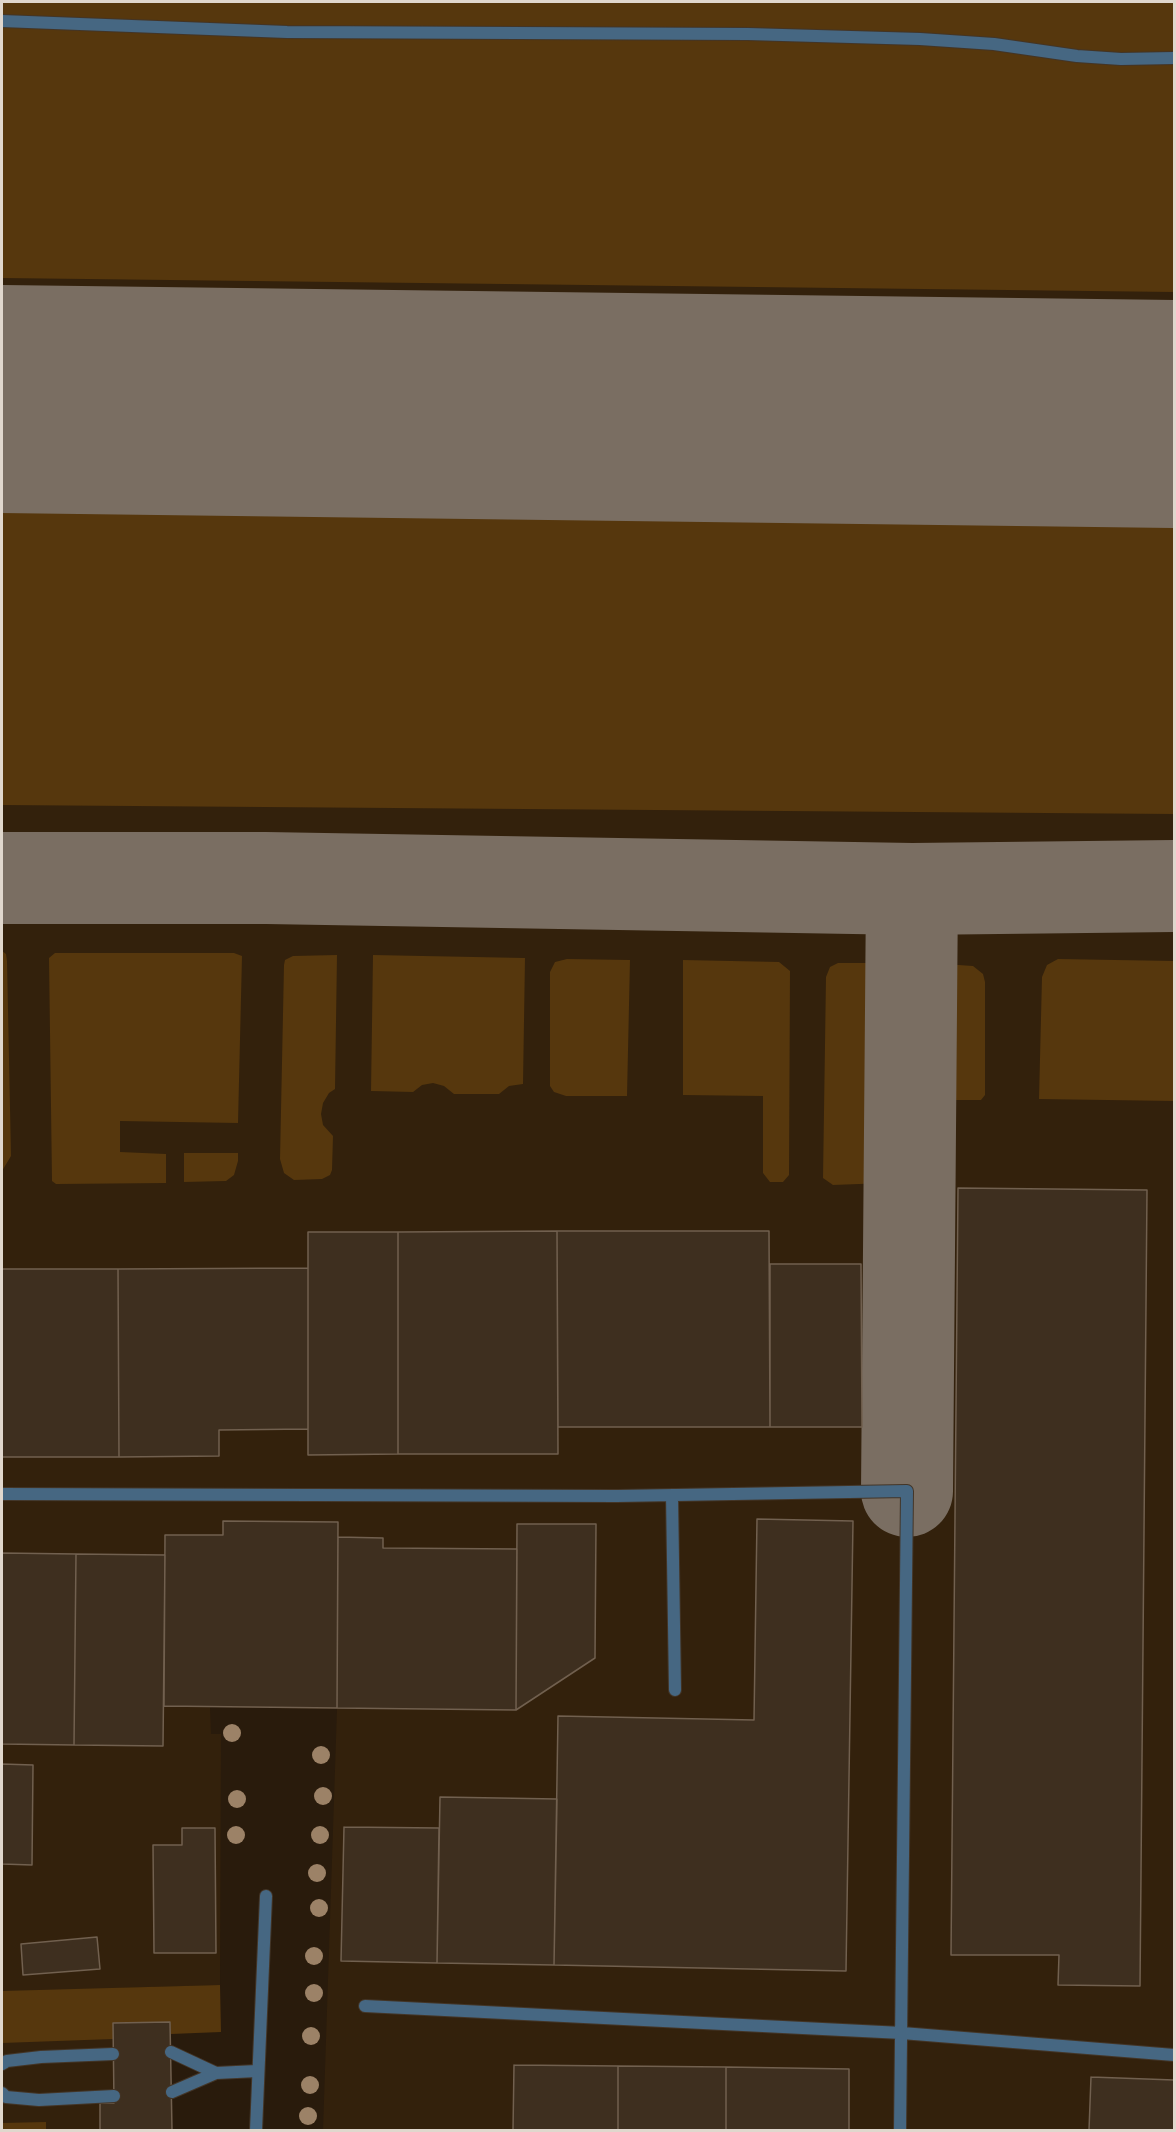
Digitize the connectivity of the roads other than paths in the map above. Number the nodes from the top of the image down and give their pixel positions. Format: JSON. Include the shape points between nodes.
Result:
{"nodes":[{"id":1,"x":2,"y":21,"type":"edge"},
{"id":2,"x":1174,"y":58,"type":"edge"},
{"id":3,"x":2,"y":1494,"type":"edge"},
{"id":4,"x":672,"y":1495,"type":"junction"},
{"id":5,"x":675,"y":1690,"type":"dead end"},
{"id":6,"x":266,"y":1896,"type":"dead end"},
{"id":7,"x":365,"y":2006,"type":"dead end"},
{"id":8,"x":902,"y":2033,"type":"junction"},
{"id":9,"x":171,"y":2052,"type":"dead end"},
{"id":10,"x":114,"y":2054,"type":"dead end"},
{"id":11,"x":1174,"y":2055,"type":"edge"},
{"id":12,"x":2,"y":2064,"type":"edge"},
{"id":13,"x":257,"y":2071,"type":"junction"},
{"id":14,"x":216,"y":2073,"type":"junction"},
{"id":15,"x":172,"y":2092,"type":"dead end"},
{"id":16,"x":2,"y":2093,"type":"edge"},
{"id":17,"x":114,"y":2096,"type":"dead end"},
{"id":18,"x":256,"y":2130,"type":"edge"},
{"id":19,"x":900,"y":2130,"type":"edge"}],
"edges":[{"from":1,"to":2,"type":"lane","via":[[287,32],[748,34],[931,40],[1077,56]]},
{"from":3,"to":4,"type":"lane"},
{"from":4,"to":5,"type":"lane"},
{"from":4,"to":8,"type":"lane","via":[[907,1491]]},
{"from":6,"to":13,"type":"lane"},
{"from":7,"to":8,"type":"lane"},
{"from":8,"to":11,"type":"lane"},
{"from":8,"to":19,"type":"lane"},
{"from":9,"to":14,"type":"lane"},
{"from":10,"to":12,"type":"lane"},
{"from":13,"to":14,"type":"lane"},
{"from":13,"to":18,"type":"lane"},
{"from":14,"to":15,"type":"lane"},
{"from":16,"to":17,"type":"lane","via":[[6,2097],[39,2100]]}]}
